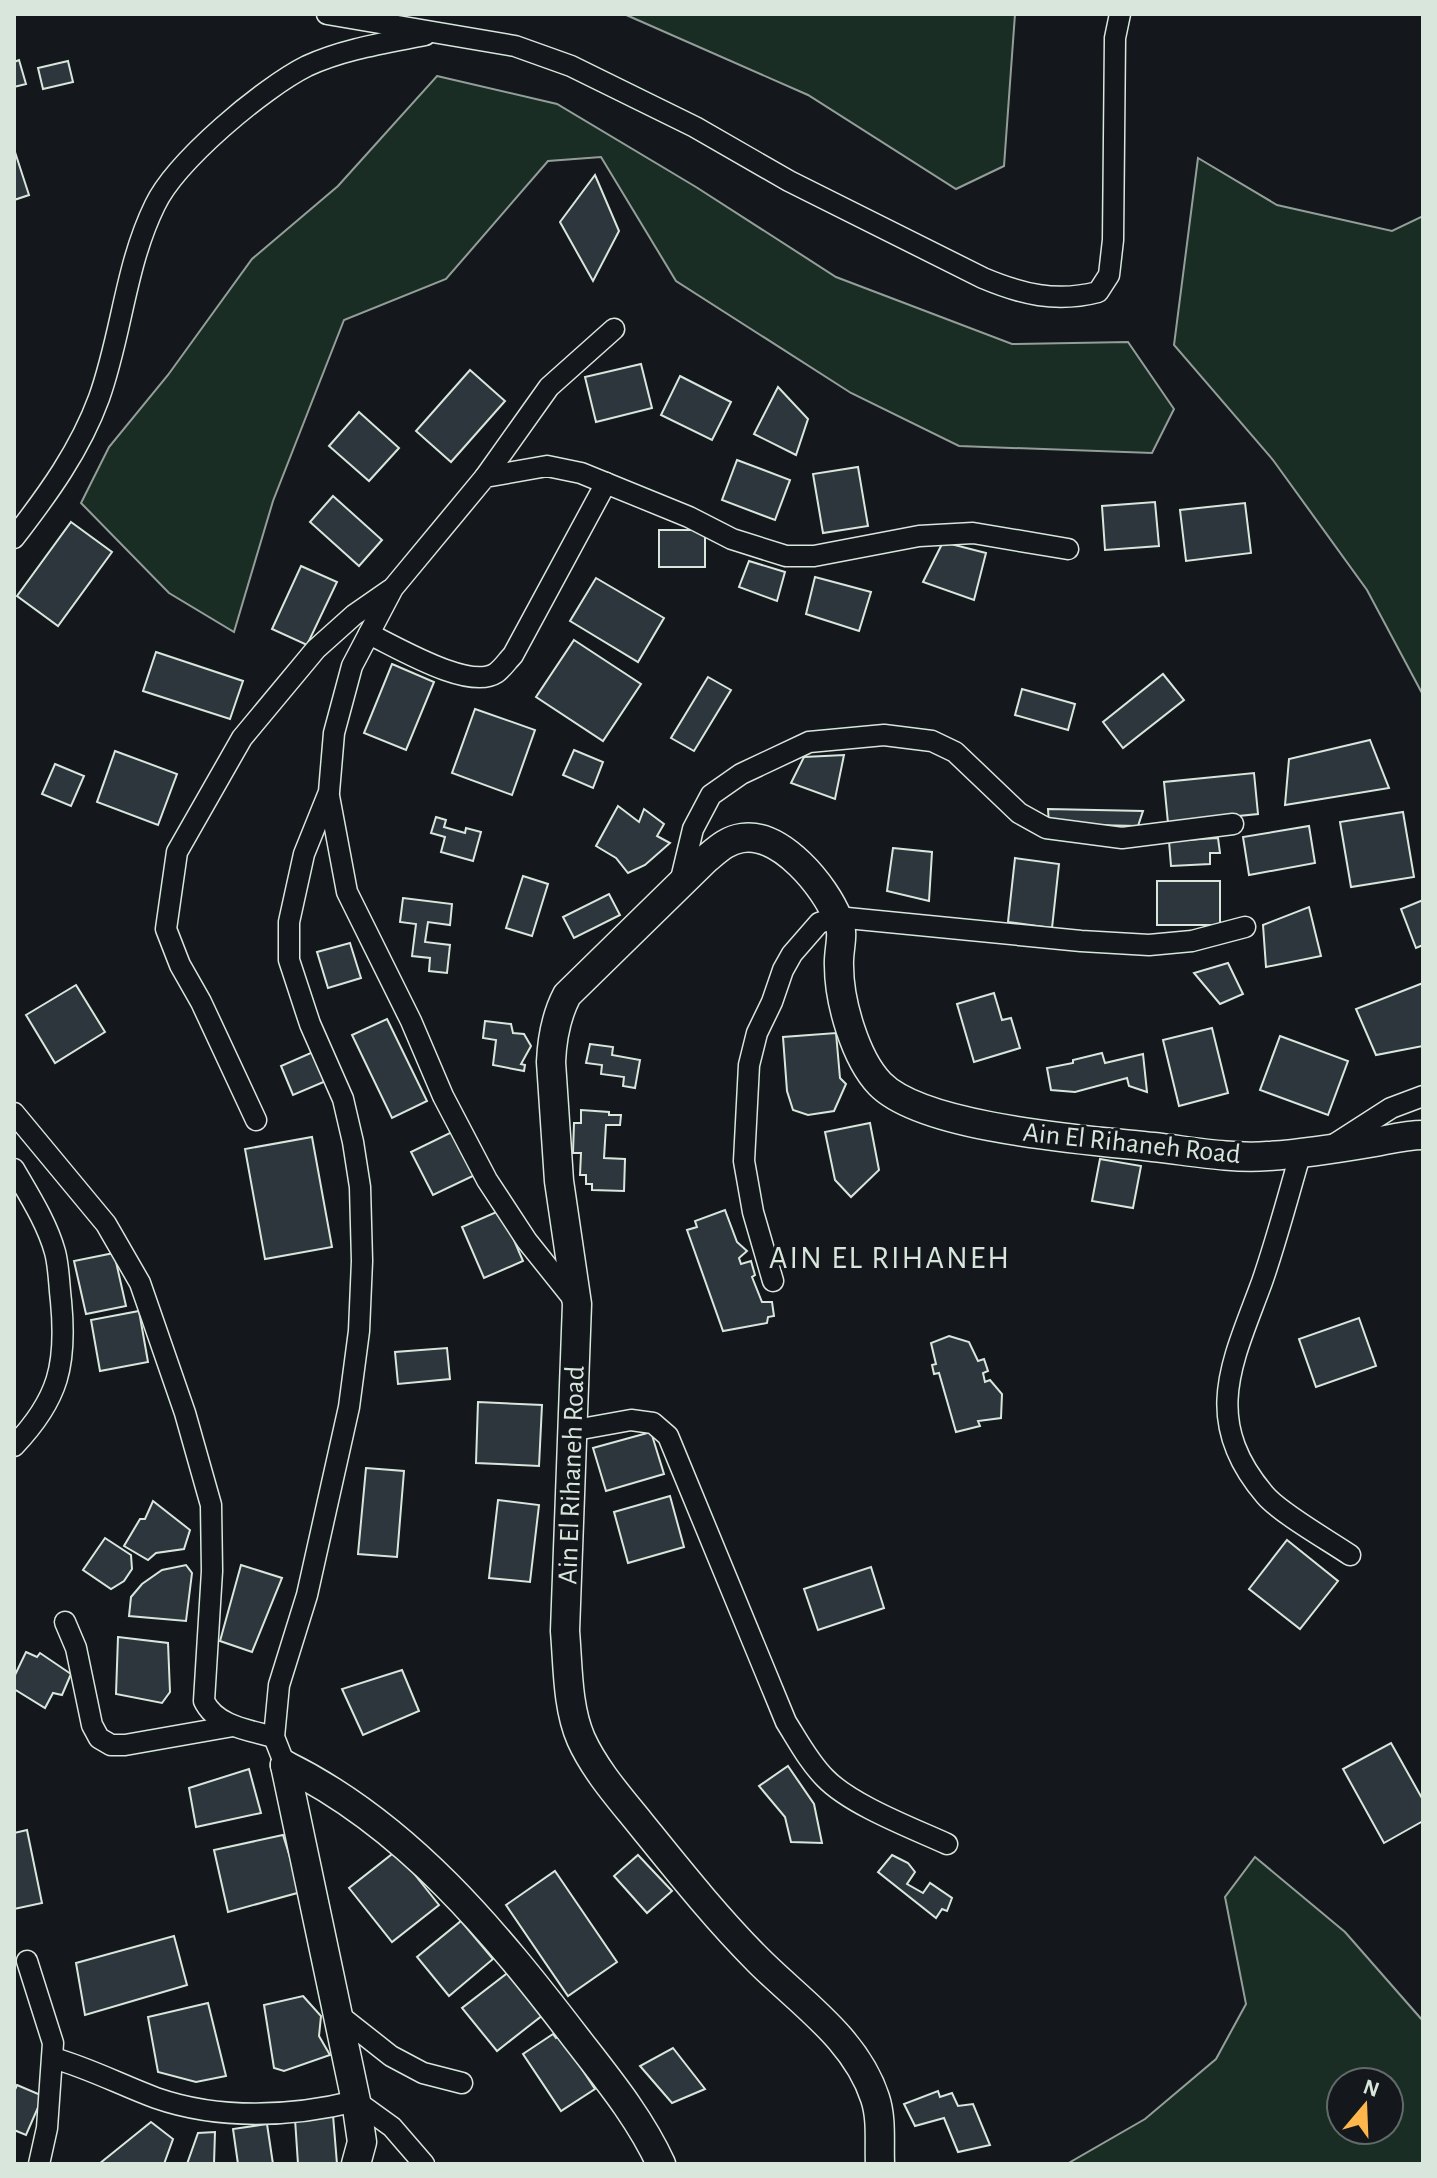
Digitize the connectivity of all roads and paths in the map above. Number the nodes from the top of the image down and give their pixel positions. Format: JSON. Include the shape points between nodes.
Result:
{"nodes":[{"id":1,"x":327,"y":14,"type":"edge"},
{"id":2,"x":1120,"y":14,"type":"edge"},
{"id":3,"x":436,"y":33,"type":"junction"},
{"id":4,"x":614,"y":329,"type":"dead end"},
{"id":5,"x":485,"y":477,"type":"junction"},
{"id":6,"x":606,"y":483,"type":"junction"},
{"id":7,"x":14,"y":538,"type":"edge"},
{"id":8,"x":1068,"y":549,"type":"dead end"},
{"id":9,"x":393,"y":588,"type":"junction"},
{"id":10,"x":369,"y":634,"type":"junction"},
{"id":11,"x":329,"y":792,"type":"junction"},
{"id":12,"x":1233,"y":824,"type":"dead end"},
{"id":13,"x":679,"y":887,"type":"junction"},
{"id":14,"x":838,"y":927,"type":"junction"},
{"id":15,"x":1245,"y":927,"type":"dead end"},
{"id":16,"x":1423,"y":1096,"type":"edge"},
{"id":17,"x":14,"y":1113,"type":"edge"},
{"id":18,"x":256,"y":1120,"type":"dead end"},
{"id":19,"x":1423,"y":1135,"type":"edge"},
{"id":20,"x":1314,"y":1150,"type":"junction"},
{"id":21,"x":14,"y":1169,"type":"edge"},
{"id":22,"x":773,"y":1281,"type":"dead end"},
{"id":23,"x":577,"y":1304,"type":"junction"},
{"id":24,"x":570,"y":1431,"type":"junction"},
{"id":25,"x":14,"y":1446,"type":"edge"},
{"id":26,"x":1350,"y":1555,"type":"dead end"},
{"id":27,"x":65,"y":1622,"type":"dead end"},
{"id":28,"x":233,"y":1726,"type":"junction"},
{"id":29,"x":274,"y":1737,"type":"junction"},
{"id":30,"x":285,"y":1765,"type":"junction"},
{"id":31,"x":947,"y":1844,"type":"dead end"},
{"id":32,"x":27,"y":1961,"type":"dead end"},
{"id":33,"x":339,"y":2015,"type":"junction"},
{"id":34,"x":53,"y":2058,"type":"junction"},
{"id":35,"x":462,"y":2083,"type":"dead end"},
{"id":36,"x":356,"y":2101,"type":"junction"},
{"id":37,"x":39,"y":2164,"type":"edge"},
{"id":38,"x":356,"y":2164,"type":"edge"},
{"id":39,"x":424,"y":2164,"type":"edge"},
{"id":40,"x":661,"y":2164,"type":"edge"},
{"id":41,"x":880,"y":2164,"type":"edge"}],
"edges":[{"from":1,"to":3,"type":"street"},
{"from":2,"to":3,"type":"street","via":[[1109,275],[1098,292],[1059,298],[1015,292],[983,278],[571,66],[515,46]]},
{"from":3,"to":7,"type":"street","via":[[354,49],[306,67],[227,124],[187,163],[156,202],[133,261],[100,396],[80,442]]},
{"from":4,"to":5,"type":"street","via":[[549,387]]},
{"from":5,"to":6,"type":"street","via":[[547,466]]},
{"from":5,"to":9,"type":"street"},
{"from":6,"to":8,"type":"street","via":[[732,539],[786,556],[973,533]]},
{"from":6,"to":10,"type":"street","via":[[513,655],[494,674],[471,677],[450,672]]},
{"from":9,"to":10,"type":"street"},
{"from":9,"to":18,"type":"street","via":[[316,649],[242,738],[177,852],[166,929]]},
{"from":10,"to":11,"type":"street","via":[[352,666],[334,733]]},
{"from":11,"to":23,"type":"street","via":[[347,892],[443,1096],[487,1180]]},
{"from":11,"to":29,"type":"street","via":[[298,879],[289,922],[289,960],[343,1099],[353,1142],[361,1209],[359,1331],[334,1481],[279,1685]]},
{"from":12,"to":13,"type":"street","via":[[1122,838],[1046,828],[1019,813],[955,752],[932,741],[884,735],[809,742],[741,774],[711,795],[693,829]]},
{"from":13,"to":14,"type":"street","name":"Ain El Rihaneh Road","via":[[725,844],[762,838],[808,872]]},
{"from":13,"to":23,"type":"street","name":"Ain El Rihaneh Road","via":[[567,995],[559,1011],[551,1062],[559,1181]]},
{"from":14,"to":15,"type":"street","via":[[1149,945]]},
{"from":14,"to":20,"type":"street","name":"Ain El Rihaneh Road","via":[[844,1012],[880,1084],[906,1102],[946,1116],[1084,1139],[1265,1157]]},
{"from":14,"to":22,"type":"street","via":[[792,954],[757,1033],[749,1065],[744,1161]]},
{"from":16,"to":20,"type":"street"},
{"from":17,"to":28,"type":"street","via":[[106,1224],[154,1319],[211,1505],[204,1701],[210,1713]]},
{"from":19,"to":20,"type":"street","name":"Ain El Rihaneh Road"},
{"from":20,"to":26,"type":"street","via":[[1235,1352],[1227,1390],[1230,1429],[1244,1466],[1267,1497]]},
{"from":21,"to":25,"type":"street","via":[[55,1252],[64,1333],[56,1386]]},
{"from":23,"to":24,"type":"street","name":"Ain El Rihaneh Road"},
{"from":24,"to":31,"type":"street","via":[[631,1420],[653,1423],[668,1436],[780,1709],[804,1751],[827,1780],[855,1800]]},
{"from":24,"to":41,"type":"street","name":"Ain El Rihaneh Road","via":[[565,1631],[580,1738],[679,1872],[843,2044],[875,2097]]},
{"from":27,"to":28,"type":"street","via":[[99,1738],[125,1745]]},
{"from":28,"to":29,"type":"street"},
{"from":29,"to":30,"type":"street"},
{"from":30,"to":33,"type":"street"},
{"from":30,"to":40,"type":"street","via":[[376,1821],[487,1927],[621,2097]]},
{"from":32,"to":34,"type":"street"},
{"from":33,"to":35,"type":"street","via":[[391,2056],[423,2073]]},
{"from":33,"to":36,"type":"street"},
{"from":34,"to":36,"type":"street","via":[[152,2097],[209,2112],[286,2112]]},
{"from":34,"to":37,"type":"street"},
{"from":36,"to":38,"type":"street","via":[[362,2142]]},
{"from":36,"to":39,"type":"street","via":[[392,2127]]}]}
